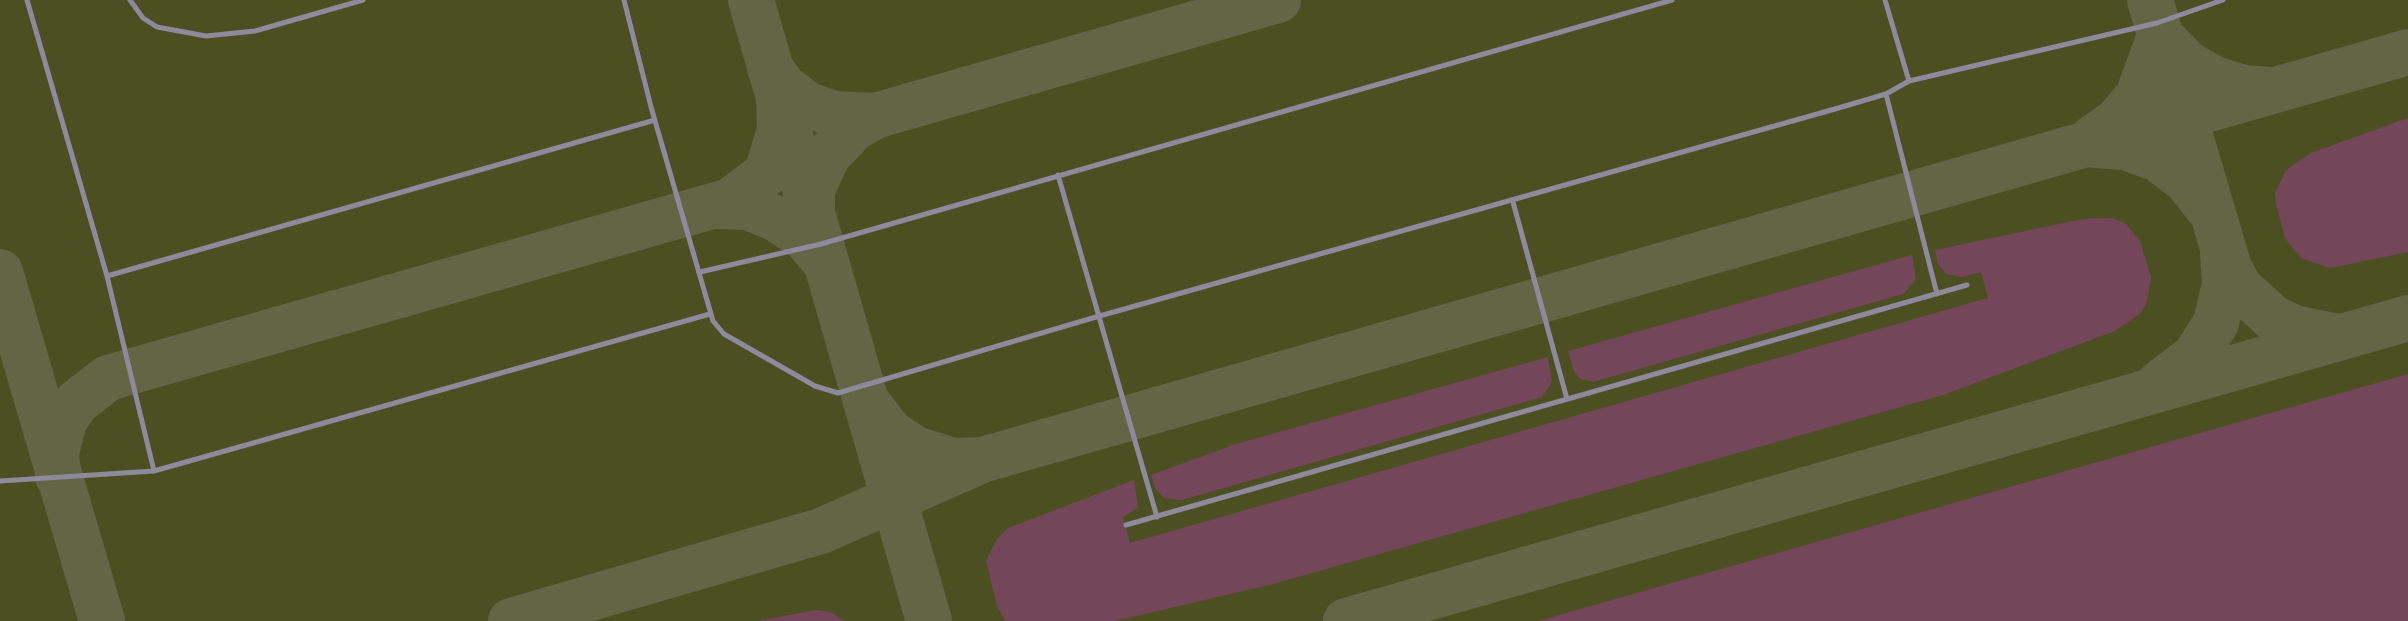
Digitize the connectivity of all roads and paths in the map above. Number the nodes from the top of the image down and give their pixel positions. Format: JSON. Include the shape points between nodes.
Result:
{"nodes":[{"id":1,"x":27,"y":0,"type":"edge"},
{"id":2,"x":130,"y":0,"type":"edge"},
{"id":3,"x":363,"y":0,"type":"edge"},
{"id":4,"x":624,"y":0,"type":"edge"},
{"id":5,"x":1672,"y":0,"type":"edge"},
{"id":6,"x":1885,"y":0,"type":"edge"},
{"id":7,"x":2223,"y":0,"type":"edge"},
{"id":8,"x":1909,"y":81,"type":"junction"},
{"id":9,"x":1886,"y":94,"type":"junction"},
{"id":10,"x":655,"y":120,"type":"junction"},
{"id":11,"x":1058,"y":176,"type":"junction"},
{"id":12,"x":1513,"y":202,"type":"junction"},
{"id":13,"x":700,"y":272,"type":"junction"},
{"id":14,"x":107,"y":276,"type":"junction"},
{"id":15,"x":1967,"y":285,"type":"dead end"},
{"id":16,"x":1937,"y":294,"type":"junction"},
{"id":17,"x":710,"y":314,"type":"junction"},
{"id":18,"x":1096,"y":317,"type":"junction"},
{"id":19,"x":1567,"y":399,"type":"junction"},
{"id":20,"x":154,"y":471,"type":"junction"},
{"id":21,"x":0,"y":481,"type":"edge"},
{"id":22,"x":1157,"y":516,"type":"junction"},
{"id":23,"x":1126,"y":524,"type":"dead end"}],
"edges":[{"from":1,"to":14,"type":"lane"},
{"from":2,"to":3,"type":"lane","via":[[143,18],[157,27],[206,36],[255,31]]},
{"from":4,"to":10,"type":"lane"},
{"from":5,"to":11,"type":"lane"},
{"from":6,"to":8,"type":"lane"},
{"from":7,"to":8,"type":"lane","via":[[2157,23]]},
{"from":8,"to":9,"type":"lane"},
{"from":9,"to":12,"type":"lane"},
{"from":9,"to":16,"type":"lane"},
{"from":10,"to":13,"type":"lane"},
{"from":10,"to":14,"type":"lane"},
{"from":11,"to":13,"type":"lane","via":[[821,244]]},
{"from":11,"to":18,"type":"lane"},
{"from":12,"to":18,"type":"lane"},
{"from":12,"to":19,"type":"lane"},
{"from":13,"to":17,"type":"lane"},
{"from":14,"to":20,"type":"lane"},
{"from":15,"to":16,"type":"lane"},
{"from":16,"to":19,"type":"lane"},
{"from":17,"to":18,"type":"lane","via":[[724,334],[815,386],[838,393]]},
{"from":17,"to":20,"type":"lane"},
{"from":18,"to":22,"type":"lane"},
{"from":19,"to":22,"type":"lane"},
{"from":20,"to":21,"type":"lane"},
{"from":22,"to":23,"type":"lane"}]}
